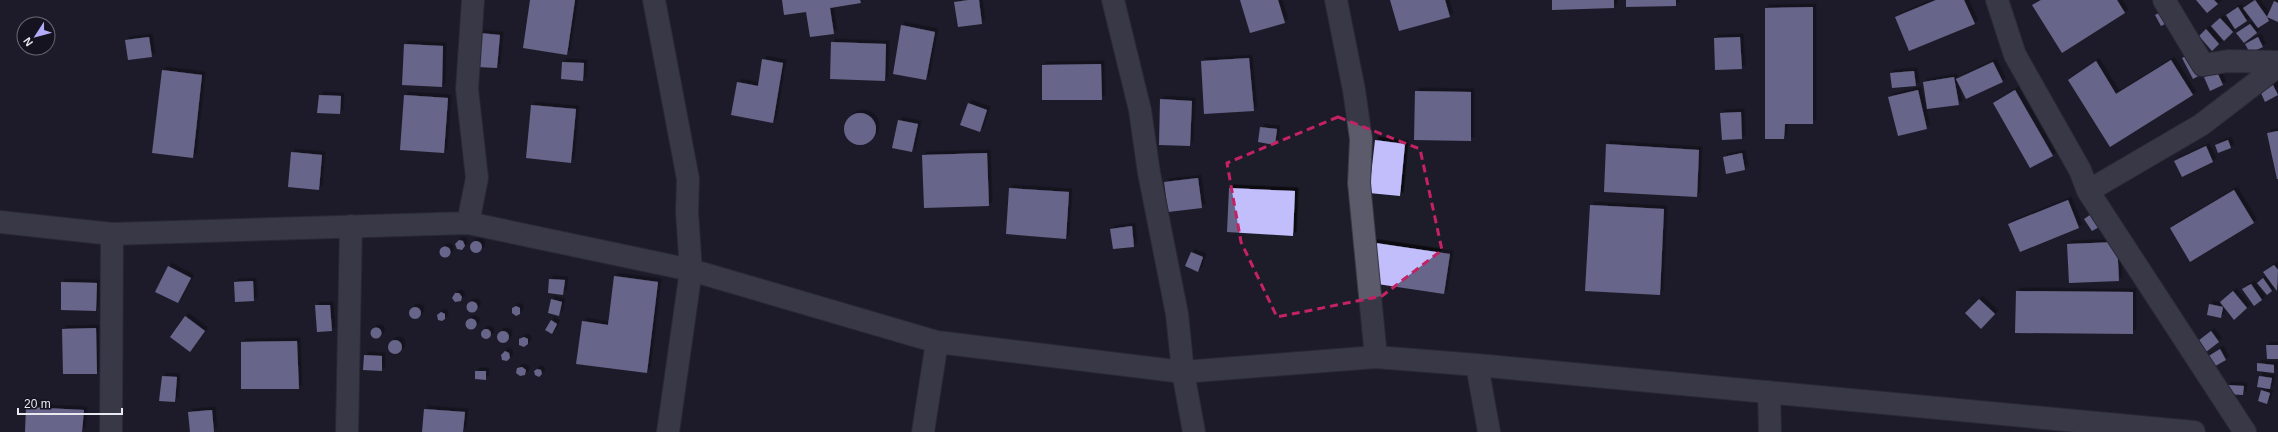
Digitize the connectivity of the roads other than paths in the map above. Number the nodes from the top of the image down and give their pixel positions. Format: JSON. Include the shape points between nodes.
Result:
{"nodes":[{"id":1,"x":474,"y":0,"type":"edge"},
{"id":2,"x":654,"y":0,"type":"edge"},
{"id":3,"x":1114,"y":0,"type":"edge"},
{"id":4,"x":1336,"y":0,"type":"edge"},
{"id":5,"x":1997,"y":0,"type":"edge"},
{"id":6,"x":2164,"y":0,"type":"edge"},
{"id":7,"x":2278,"y":62,"type":"edge"},
{"id":8,"x":2278,"y":66,"type":"edge"},
{"id":9,"x":2088,"y":191,"type":"junction"},
{"id":10,"x":0,"y":222,"type":"edge"},
{"id":11,"x":468,"y":223,"type":"junction"},
{"id":12,"x":351,"y":226,"type":"junction"},
{"id":13,"x":112,"y":234,"type":"junction"},
{"id":14,"x":691,"y":270,"type":"junction"},
{"id":15,"x":937,"y":342,"type":"junction"},
{"id":16,"x":1376,"y":357,"type":"junction"},
{"id":17,"x":1477,"y":364,"type":"junction"},
{"id":18,"x":1183,"y":372,"type":"junction"},
{"id":19,"x":1769,"y":392,"type":"junction"},
{"id":20,"x":111,"y":432,"type":"edge"},
{"id":21,"x":346,"y":432,"type":"edge"},
{"id":22,"x":668,"y":432,"type":"edge"},
{"id":23,"x":923,"y":432,"type":"edge"},
{"id":24,"x":1194,"y":432,"type":"edge"},
{"id":25,"x":1489,"y":432,"type":"edge"},
{"id":26,"x":1770,"y":432,"type":"edge"},
{"id":27,"x":2188,"y":432,"type":"edge"},
{"id":28,"x":2245,"y":432,"type":"edge"}],
"edges":[{"from":1,"to":11,"type":"street","via":[[467,89],[477,178]]},
{"from":2,"to":14,"type":"street","via":[[688,179],[687,212]]},
{"from":3,"to":18,"type":"street","via":[[1140,110],[1149,173],[1177,314]]},
{"from":4,"to":16,"type":"street","via":[[1361,139],[1359,183]]},
{"from":5,"to":9,"type":"street","via":[[2015,55],[2080,170]]},
{"from":6,"to":7,"type":"street","via":[[2203,65],[2228,61]]},
{"from":8,"to":9,"type":"street","via":[[2201,125]]},
{"from":9,"to":28,"type":"street"},
{"from":10,"to":13,"type":"street"},
{"from":11,"to":12,"type":"street"},
{"from":11,"to":14,"type":"street"},
{"from":12,"to":13,"type":"street"},
{"from":12,"to":21,"type":"street"},
{"from":13,"to":20,"type":"street"},
{"from":14,"to":15,"type":"street"},
{"from":14,"to":22,"type":"street"},
{"from":15,"to":18,"type":"street"},
{"from":15,"to":23,"type":"street"},
{"from":16,"to":17,"type":"street"},
{"from":16,"to":18,"type":"street"},
{"from":17,"to":19,"type":"street"},
{"from":17,"to":25,"type":"street"},
{"from":18,"to":24,"type":"street"},
{"from":19,"to":26,"type":"street"},
{"from":19,"to":27,"type":"street"}]}
